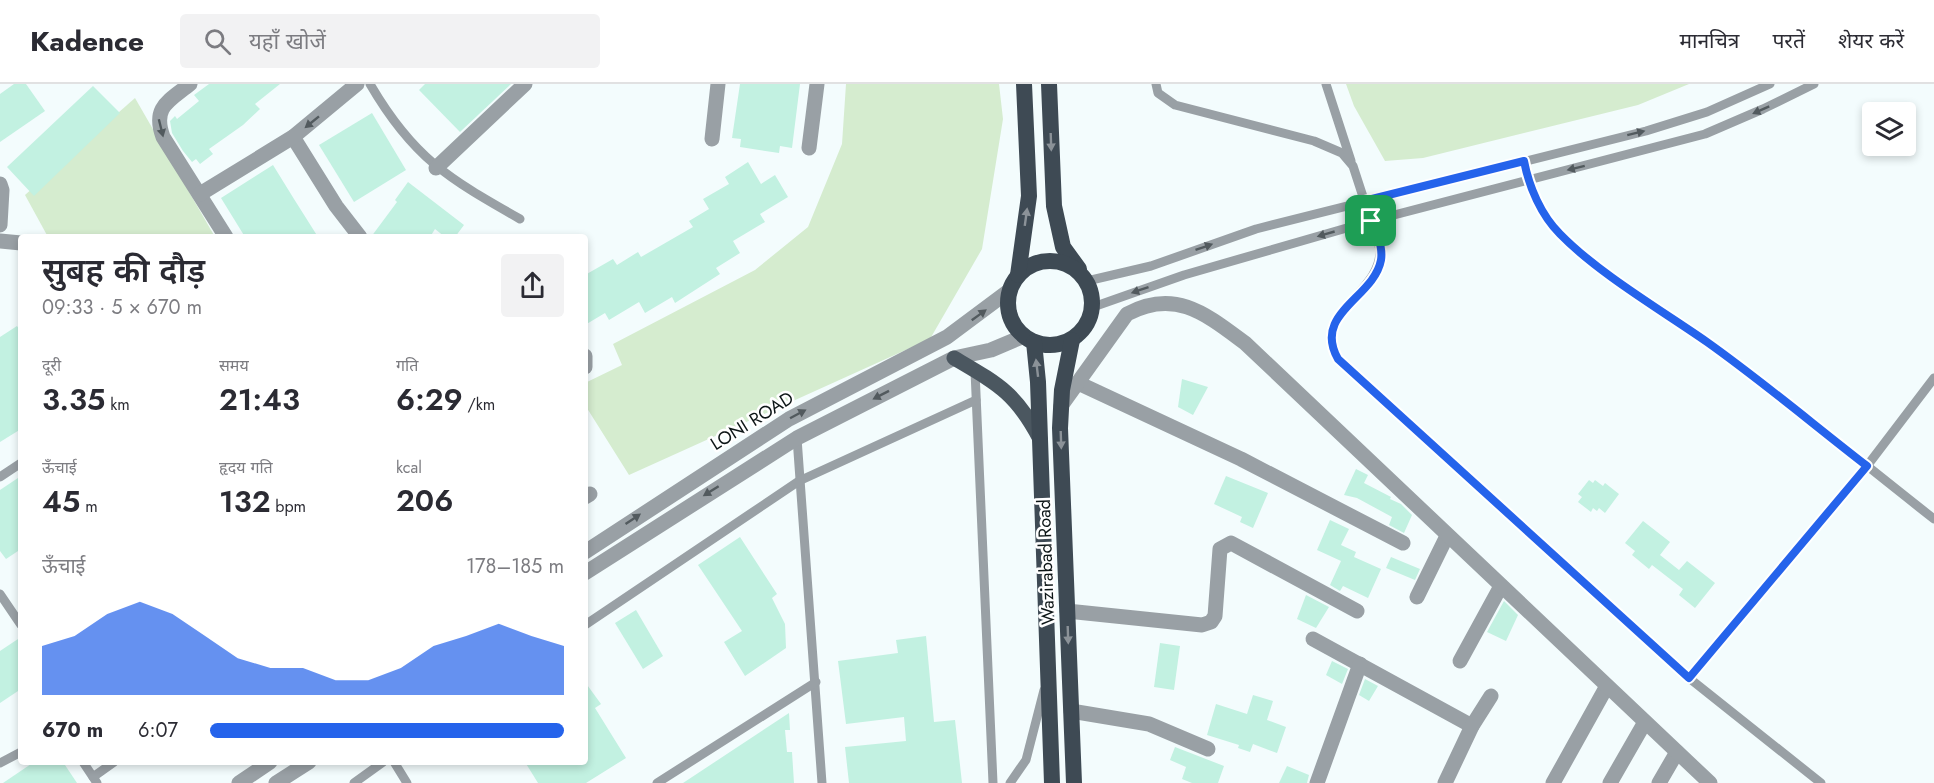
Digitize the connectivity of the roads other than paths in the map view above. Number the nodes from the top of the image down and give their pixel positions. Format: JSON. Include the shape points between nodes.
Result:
{"nodes":[{"id":1,"x":190,"y":84,"type":"edge"},
{"id":2,"x":357,"y":84,"type":"edge"},
{"id":3,"x":370,"y":84,"type":"edge"},
{"id":4,"x":525,"y":84,"type":"edge"},
{"id":5,"x":718,"y":84,"type":"edge"},
{"id":6,"x":817,"y":84,"type":"edge"},
{"id":7,"x":1024,"y":84,"type":"edge"},
{"id":8,"x":1049,"y":84,"type":"edge"},
{"id":9,"x":1156,"y":84,"type":"edge"},
{"id":10,"x":1326,"y":84,"type":"edge"},
{"id":11,"x":1770,"y":84,"type":"edge"},
{"id":12,"x":1814,"y":84,"type":"edge"},
{"id":13,"x":293,"y":137,"type":"junction"},
{"id":14,"x":712,"y":139,"type":"dead end"},
{"id":15,"x":809,"y":148,"type":"dead end"},
{"id":16,"x":1524,"y":161,"type":"junction"},
{"id":17,"x":1353,"y":166,"type":"junction"},
{"id":18,"x":436,"y":168,"type":"junction"},
{"id":19,"x":1528,"y":180,"type":"junction"},
{"id":20,"x":0,"y":184,"type":"edge"},
{"id":21,"x":200,"y":194,"type":"junction"},
{"id":22,"x":1364,"y":201,"type":"junction"},
{"id":23,"x":520,"y":219,"type":"dead end"},
{"id":24,"x":1371,"y":221,"type":"junction"},
{"id":25,"x":0,"y":225,"type":"edge"},
{"id":26,"x":224,"y":234,"type":"edge"},
{"id":27,"x":358,"y":234,"type":"edge"},
{"id":28,"x":0,"y":241,"type":"edge"},
{"id":29,"x":18,"y":243,"type":"edge"},
{"id":30,"x":1018,"y":274,"type":"junction"},
{"id":31,"x":1084,"y":277,"type":"junction"},
{"id":32,"x":1010,"y":290,"type":"junction"},
{"id":33,"x":1093,"y":307,"type":"junction"},
{"id":34,"x":1029,"y":339,"type":"junction"},
{"id":35,"x":1071,"y":340,"type":"junction"},
{"id":36,"x":954,"y":358,"type":"junction"},
{"id":37,"x":975,"y":371,"type":"junction"},
{"id":38,"x":1934,"y":378,"type":"edge"},
{"id":39,"x":1078,"y":383,"type":"junction"},
{"id":40,"x":976,"y":400,"type":"junction"},
{"id":41,"x":1061,"y":406,"type":"junction"},
{"id":42,"x":797,"y":438,"type":"junction"},
{"id":43,"x":1040,"y":440,"type":"junction"},
{"id":44,"x":18,"y":466,"type":"edge"},
{"id":45,"x":1867,"y":466,"type":"junction"},
{"id":46,"x":0,"y":477,"type":"edge"},
{"id":47,"x":799,"y":481,"type":"junction"},
{"id":48,"x":675,"y":492,"type":"junction"},
{"id":49,"x":684,"y":508,"type":"junction"},
{"id":50,"x":1934,"y":519,"type":"edge"},
{"id":51,"x":1447,"y":536,"type":"junction"},
{"id":52,"x":1403,"y":543,"type":"dead end"},
{"id":53,"x":588,"y":550,"type":"edge"},
{"id":54,"x":588,"y":571,"type":"edge"},
{"id":55,"x":1501,"y":586,"type":"junction"},
{"id":56,"x":0,"y":594,"type":"edge"},
{"id":57,"x":1417,"y":597,"type":"dead end"},
{"id":58,"x":1067,"y":611,"type":"junction"},
{"id":59,"x":1357,"y":611,"type":"dead end"},
{"id":60,"x":18,"y":621,"type":"edge"},
{"id":61,"x":588,"y":623,"type":"edge"},
{"id":62,"x":1313,"y":639,"type":"dead end"},
{"id":63,"x":1460,"y":661,"type":"dead end"},
{"id":64,"x":1360,"y":664,"type":"junction"},
{"id":65,"x":1048,"y":671,"type":"junction"},
{"id":66,"x":1689,"y":678,"type":"junction"},
{"id":67,"x":816,"y":682,"type":"junction"},
{"id":68,"x":1606,"y":686,"type":"junction"},
{"id":69,"x":1491,"y":696,"type":"dead end"},
{"id":70,"x":1071,"y":711,"type":"junction"},
{"id":71,"x":1645,"y":722,"type":"junction"},
{"id":72,"x":1472,"y":726,"type":"junction"},
{"id":73,"x":1208,"y":749,"type":"dead end"},
{"id":74,"x":1677,"y":752,"type":"junction"},
{"id":75,"x":18,"y":754,"type":"edge"},
{"id":76,"x":0,"y":763,"type":"edge"},
{"id":77,"x":85,"y":765,"type":"edge"},
{"id":78,"x":111,"y":765,"type":"edge"},
{"id":79,"x":266,"y":765,"type":"edge"},
{"id":80,"x":304,"y":765,"type":"edge"},
{"id":81,"x":379,"y":765,"type":"edge"},
{"id":82,"x":396,"y":765,"type":"edge"},
{"id":83,"x":95,"y":780,"type":"edge"},
{"id":84,"x":239,"y":783,"type":"edge"},
{"id":85,"x":276,"y":783,"type":"edge"},
{"id":86,"x":354,"y":783,"type":"edge"},
{"id":87,"x":407,"y":783,"type":"edge"},
{"id":88,"x":657,"y":783,"type":"edge"},
{"id":89,"x":822,"y":783,"type":"edge"},
{"id":90,"x":993,"y":783,"type":"edge"},
{"id":91,"x":1010,"y":783,"type":"edge"},
{"id":92,"x":1052,"y":783,"type":"edge"},
{"id":93,"x":1074,"y":783,"type":"edge"},
{"id":94,"x":1317,"y":783,"type":"edge"},
{"id":95,"x":1445,"y":783,"type":"edge"},
{"id":96,"x":1553,"y":783,"type":"edge"},
{"id":97,"x":1610,"y":783,"type":"edge"},
{"id":98,"x":1659,"y":783,"type":"edge"},
{"id":99,"x":1710,"y":783,"type":"edge"},
{"id":100,"x":1821,"y":783,"type":"edge"}],
"edges":[{"from":1,"to":21,"type":"street","one_way":true,"via":[[164,104],[158,124]]},
{"from":2,"to":13,"type":"street","one_way":true},
{"from":3,"to":18,"type":"lane","via":[[402,132]]},
{"from":4,"to":18,"type":"street"},
{"from":5,"to":14,"type":"street"},
{"from":6,"to":15,"type":"street"},
{"from":30,"to":7,"type":"highway","one_way":true,"via":[[1029,196]]},
{"from":8,"to":31,"type":"highway","one_way":true,"via":[[1054,206],[1063,247]]},
{"from":9,"to":17,"type":"lane","via":[[1158,93],[1175,105],[1330,146]]},
{"from":10,"to":17,"type":"lane"},
{"from":16,"to":11,"type":"lane","one_way":true,"via":[[1707,112]]},
{"from":12,"to":19,"type":"lane","one_way":true,"via":[[1705,134]]},
{"from":13,"to":21,"type":"street"},
{"from":13,"to":27,"type":"street"},
{"from":16,"to":19,"type":"lane"},
{"from":16,"to":22,"type":"lane"},
{"from":17,"to":22,"type":"lane"},
{"from":18,"to":23,"type":"lane"},
{"from":19,"to":24,"type":"lane"},
{"from":19,"to":45,"type":"lane","via":[[1558,232],[1583,254],[1713,346]]},
{"from":20,"to":25,"type":"street"},
{"from":21,"to":26,"type":"street"},
{"from":22,"to":24,"type":"lane"},
{"from":31,"to":22,"type":"lane","one_way":true,"via":[[1151,266],[1256,229]]},
{"from":24,"to":33,"type":"lane","one_way":true,"via":[[1184,275]]},
{"from":24,"to":66,"type":"lane","via":[[1381,260],[1331,332],[1331,346],[1338,359]]},
{"from":28,"to":29,"type":"street"},
{"from":30,"to":31,"type":"highway","via":[[1032,264],[1049,260],[1067,263]]},
{"from":30,"to":32,"type":"highway"},
{"from":31,"to":33,"type":"highway"},
{"from":32,"to":34,"type":"highway","via":[[1011,319]]},
{"from":48,"to":32,"type":"street","name":"LONI ROAD","one_way":true,"via":[[789,418],[947,337]]},
{"from":33,"to":35,"type":"highway","via":[[1084,329]]},
{"from":34,"to":35,"type":"highway","via":[[1046,346]]},
{"from":34,"to":36,"type":"street","name":"LONI ROAD"},
{"from":43,"to":34,"type":"highway","name":"Wazirabad Road","one_way":true},
{"from":35,"to":41,"type":"highway","name":"Wazirabad Road"},
{"from":36,"to":37,"type":"main road"},
{"from":36,"to":42,"type":"street","name":"LONI ROAD","one_way":true},
{"from":37,"to":40,"type":"lane"},
{"from":37,"to":43,"type":"main road","via":[[1008,393],[1024,410]]},
{"from":38,"to":45,"type":"lane"},
{"from":39,"to":41,"type":"street"},
{"from":39,"to":51,"type":"street","via":[[1127,314],[1160,302],[1190,308],[1245,343]]},
{"from":39,"to":52,"type":"street","via":[[1241,459]]},
{"from":40,"to":47,"type":"lane"},
{"from":40,"to":90,"type":"lane"},
{"from":41,"to":58,"type":"highway","name":"Wazirabad Road","one_way":true},
{"from":42,"to":47,"type":"lane"},
{"from":42,"to":49,"type":"street","name":"LONI ROAD","one_way":true},
{"from":43,"to":65,"type":"highway","name":"Wazirabad Road"},
{"from":44,"to":46,"type":"lane"},
{"from":45,"to":50,"type":"lane"},
{"from":45,"to":66,"type":"lane"},
{"from":47,"to":61,"type":"lane"},
{"from":47,"to":67,"type":"lane"},
{"from":48,"to":49,"type":"street"},
{"from":53,"to":48,"type":"street","name":"LONI ROAD","one_way":true},
{"from":49,"to":54,"type":"street","name":"LONI ROAD"},
{"from":51,"to":55,"type":"street"},
{"from":51,"to":57,"type":"street"},
{"from":55,"to":63,"type":"street"},
{"from":55,"to":68,"type":"street"},
{"from":56,"to":60,"type":"lane"},
{"from":58,"to":59,"type":"street","via":[[1202,625],[1210,622],[1215,616],[1220,549],[1231,543]]},
{"from":58,"to":70,"type":"highway","name":"Wazirabad Road","one_way":true},
{"from":62,"to":64,"type":"street"},
{"from":64,"to":72,"type":"street"},
{"from":64,"to":94,"type":"street"},
{"from":65,"to":91,"type":"lane","via":[[1026,760]]},
{"from":65,"to":92,"type":"highway","name":"Wazirabad Road"},
{"from":66,"to":100,"type":"lane"},
{"from":67,"to":88,"type":"lane"},
{"from":67,"to":89,"type":"lane"},
{"from":68,"to":71,"type":"street"},
{"from":68,"to":96,"type":"street"},
{"from":69,"to":72,"type":"street"},
{"from":70,"to":73,"type":"street","via":[[1149,724]]},
{"from":70,"to":93,"type":"highway","name":"Wazirabad Road"},
{"from":71,"to":74,"type":"street"},
{"from":71,"to":97,"type":"street"},
{"from":72,"to":95,"type":"street"},
{"from":74,"to":98,"type":"street"},
{"from":74,"to":99,"type":"street"},
{"from":75,"to":76,"type":"lane"},
{"from":77,"to":83,"type":"lane"},
{"from":78,"to":83,"type":"lane"},
{"from":79,"to":84,"type":"street"},
{"from":80,"to":85,"type":"street"},
{"from":81,"to":86,"type":"lane"},
{"from":82,"to":87,"type":"lane"}]}
